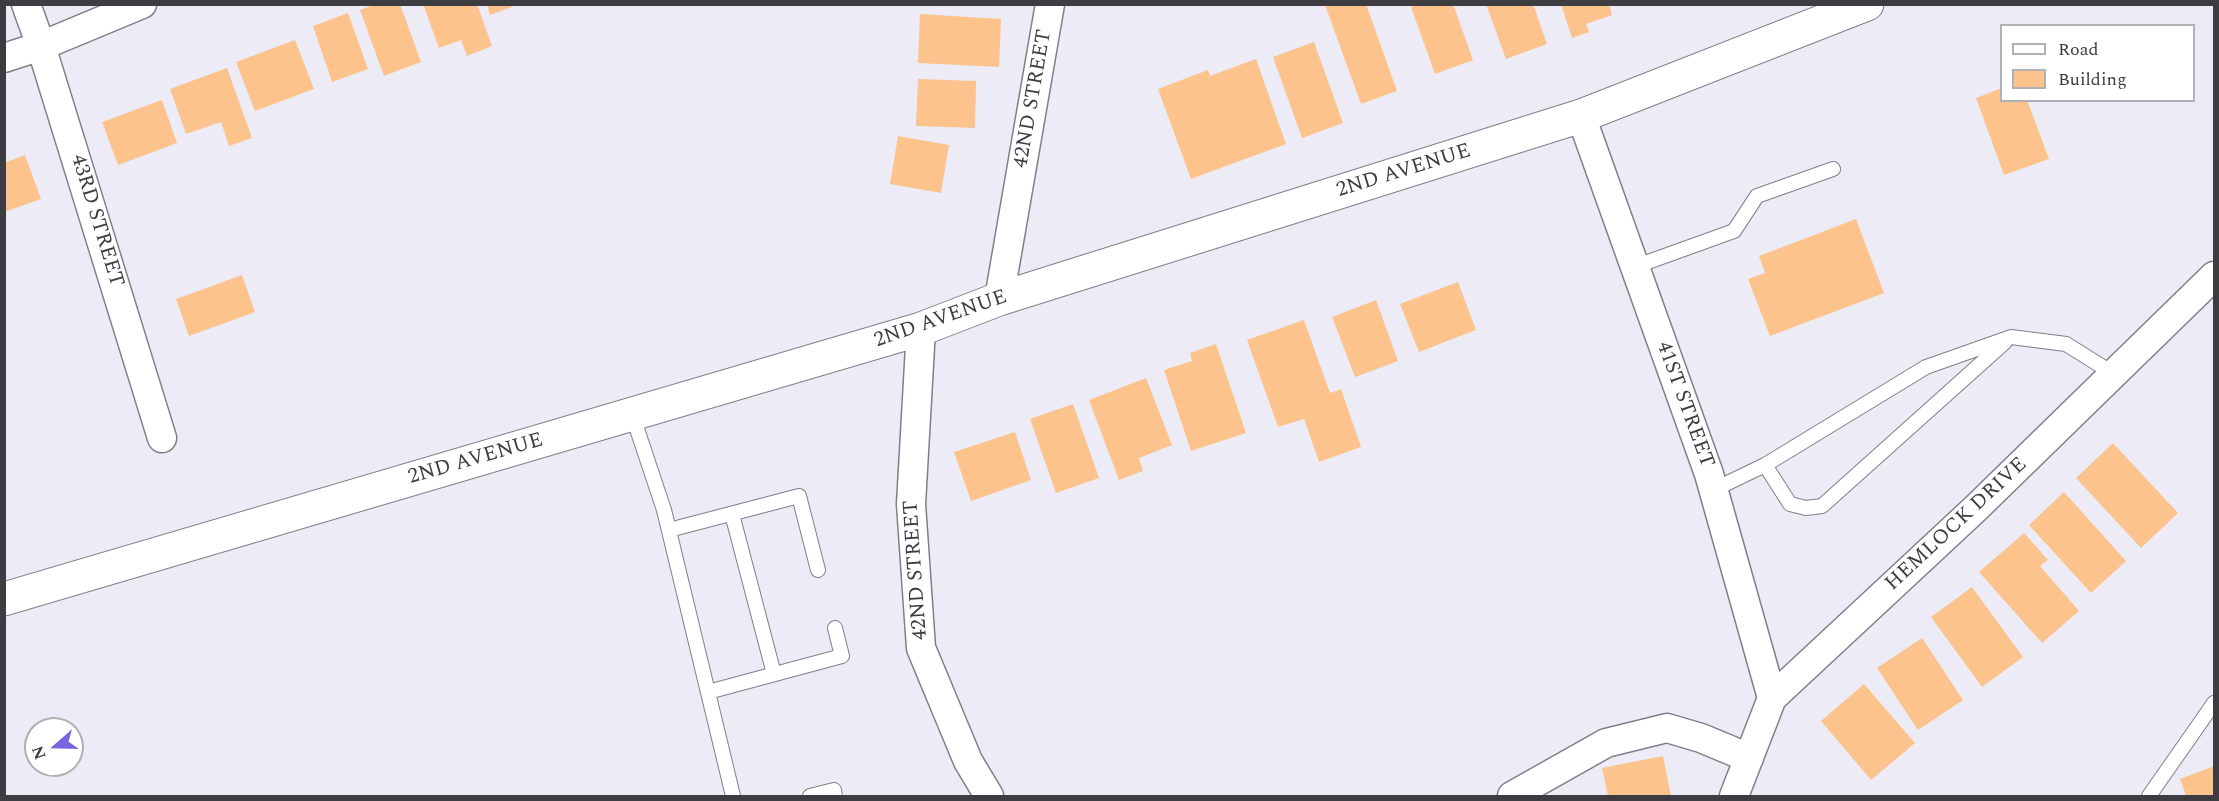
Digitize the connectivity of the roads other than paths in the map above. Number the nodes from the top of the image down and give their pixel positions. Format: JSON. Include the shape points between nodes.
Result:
{"nodes":[{"id":1,"x":26,"y":4,"type":"edge"},
{"id":2,"x":142,"y":4,"type":"edge"},
{"id":3,"x":1050,"y":4,"type":"edge"},
{"id":4,"x":1867,"y":4,"type":"edge"},
{"id":5,"x":41,"y":46,"type":"junction"},
{"id":6,"x":4,"y":58,"type":"edge"},
{"id":7,"x":1581,"y":116,"type":"junction"},
{"id":8,"x":1833,"y":169,"type":"dead end"},
{"id":9,"x":1634,"y":267,"type":"junction"},
{"id":10,"x":2214,"y":276,"type":"edge"},
{"id":11,"x":999,"y":299,"type":"junction"},
{"id":12,"x":921,"y":329,"type":"junction"},
{"id":13,"x":2011,"y":337,"type":"junction"},
{"id":14,"x":2114,"y":374,"type":"junction"},
{"id":15,"x":632,"y":414,"type":"junction"},
{"id":16,"x":162,"y":438,"type":"dead end"},
{"id":17,"x":1765,"y":465,"type":"junction"},
{"id":18,"x":1713,"y":490,"type":"junction"},
{"id":19,"x":732,"y":514,"type":"junction"},
{"id":20,"x":669,"y":530,"type":"junction"},
{"id":21,"x":818,"y":570,"type":"dead end"},
{"id":22,"x":4,"y":599,"type":"edge"},
{"id":23,"x":835,"y":628,"type":"dead end"},
{"id":24,"x":774,"y":674,"type":"junction"},
{"id":25,"x":708,"y":692,"type":"junction"},
{"id":26,"x":1772,"y":698,"type":"junction"},
{"id":27,"x":2214,"y":703,"type":"edge"},
{"id":28,"x":1749,"y":758,"type":"junction"},
{"id":29,"x":733,"y":796,"type":"edge"},
{"id":30,"x":810,"y":796,"type":"edge"},
{"id":31,"x":836,"y":796,"type":"edge"},
{"id":32,"x":989,"y":796,"type":"edge"},
{"id":33,"x":1512,"y":796,"type":"edge"},
{"id":34,"x":1734,"y":796,"type":"edge"},
{"id":35,"x":2149,"y":796,"type":"edge"}],
"edges":[{"from":1,"to":5,"type":"street","name":"43RD STREET"},
{"from":2,"to":5,"type":"street"},
{"from":3,"to":11,"type":"street","name":"42ND STREET"},
{"from":4,"to":7,"type":"main road","name":"2ND AVENUE"},
{"from":5,"to":6,"type":"street"},
{"from":5,"to":16,"type":"street","name":"43RD STREET"},
{"from":7,"to":9,"type":"street","name":"41ST STREET"},
{"from":7,"to":11,"type":"main road","name":"2ND AVENUE"},
{"from":8,"to":9,"type":"lane","via":[[1757,196],[1734,231]]},
{"from":9,"to":18,"type":"street","name":"41ST STREET"},
{"from":10,"to":14,"type":"street","name":"HEMLOCK DRIVE"},
{"from":11,"to":12,"type":"main road","name":"2ND AVENUE"},
{"from":12,"to":15,"type":"main road","name":"2ND AVENUE"},
{"from":12,"to":32,"type":"street","name":"42ND STREET","via":[[911,504],[921,648],[968,761]]},
{"from":13,"to":14,"type":"lane","via":[[2066,344]]},
{"from":13,"to":17,"type":"lane","via":[[1926,367]]},
{"from":13,"to":17,"type":"lane","via":[[1822,506],[1790,504]]},
{"from":14,"to":26,"type":"street","name":"HEMLOCK DRIVE"},
{"from":15,"to":20,"type":"lane"},
{"from":15,"to":22,"type":"main road","name":"2ND AVENUE"},
{"from":17,"to":18,"type":"lane"},
{"from":18,"to":26,"type":"street","name":"41ST STREET"},
{"from":19,"to":20,"type":"lane"},
{"from":19,"to":21,"type":"lane","via":[[799,496]]},
{"from":19,"to":24,"type":"lane"},
{"from":20,"to":25,"type":"lane"},
{"from":23,"to":24,"type":"lane","via":[[842,656]]},
{"from":24,"to":25,"type":"lane"},
{"from":25,"to":29,"type":"lane"},
{"from":26,"to":28,"type":"street","name":"HEMLOCK DRIVE"},
{"from":27,"to":35,"type":"lane"},
{"from":28,"to":33,"type":"street","via":[[1667,728],[1606,743]]},
{"from":28,"to":34,"type":"street","name":"HEMLOCK DRIVE"},
{"from":30,"to":31,"type":"lane","via":[[834,790]]}]}
